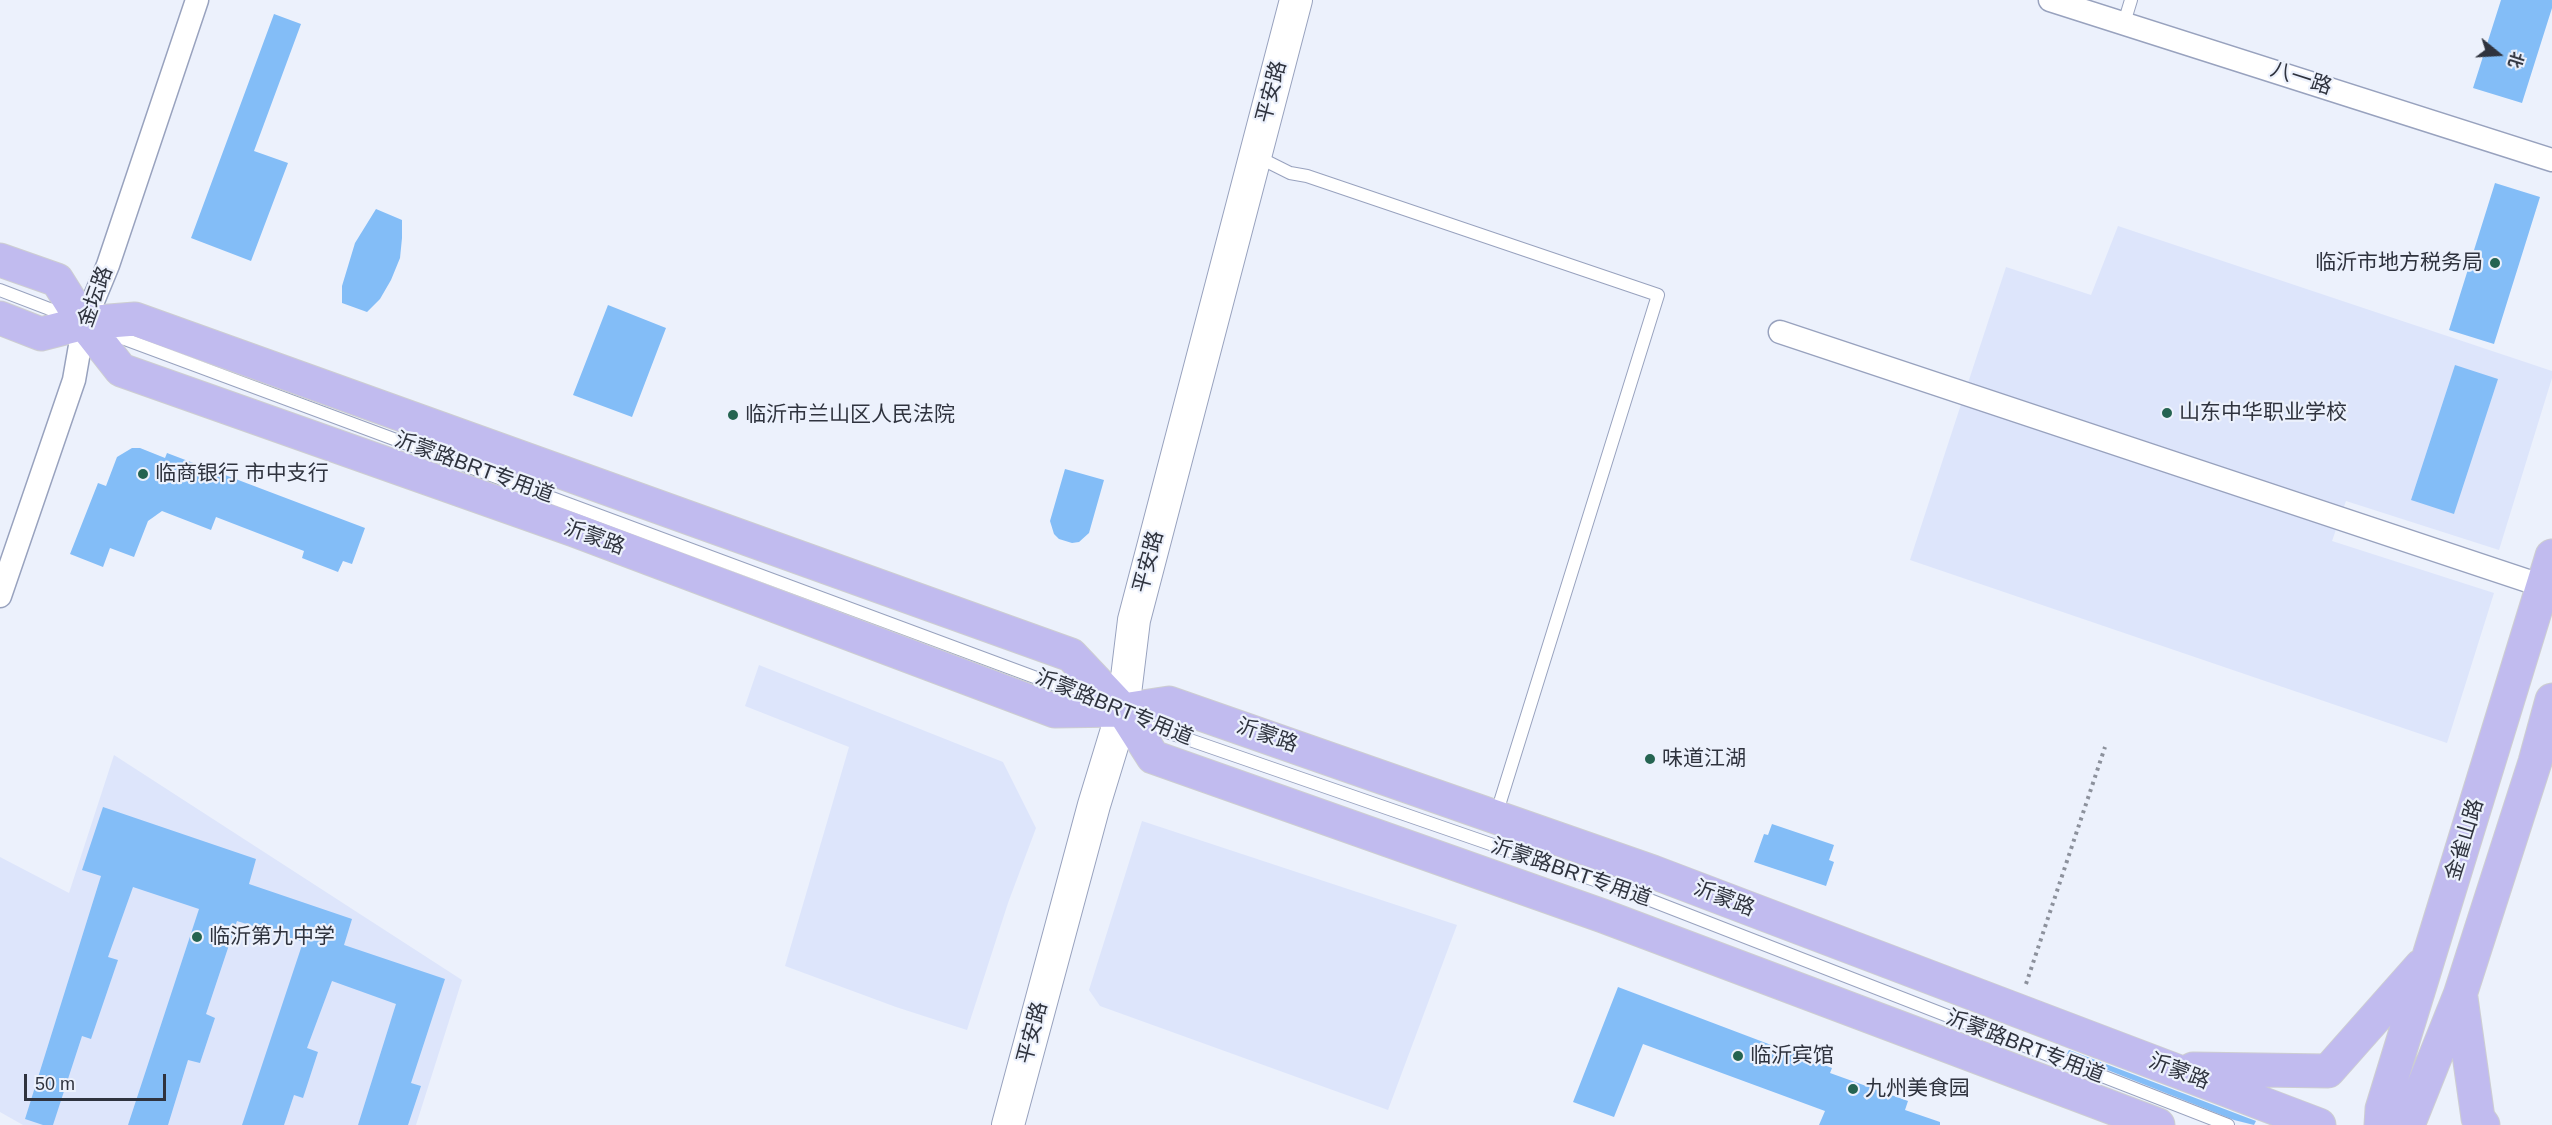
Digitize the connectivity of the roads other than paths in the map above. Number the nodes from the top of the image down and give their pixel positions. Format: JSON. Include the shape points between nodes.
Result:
{"nodes":[{"id":1,"x":198,"y":0,"type":"edge"},
{"id":2,"x":1296,"y":0,"type":"edge"},
{"id":3,"x":2050,"y":0,"type":"edge"},
{"id":4,"x":2131,"y":0,"type":"edge"},
{"id":5,"x":2124,"y":23,"type":"junction"},
{"id":6,"x":1255,"y":156,"type":"junction"},
{"id":7,"x":2552,"y":160,"type":"edge"},
{"id":8,"x":0,"y":260,"type":"edge"},
{"id":9,"x":0,"y":290,"type":"edge"},
{"id":10,"x":0,"y":318,"type":"edge"},
{"id":11,"x":84,"y":323,"type":"junction"},
{"id":12,"x":1779,"y":332,"type":"dead end"},
{"id":13,"x":2552,"y":556,"type":"edge"},
{"id":14,"x":2543,"y":586,"type":"junction"},
{"id":15,"x":0,"y":596,"type":"edge"},
{"id":16,"x":2552,"y":700,"type":"edge"},
{"id":17,"x":1123,"y":710,"type":"junction"},
{"id":18,"x":1496,"y":815,"type":"junction"},
{"id":19,"x":2428,"y":958,"type":"junction"},
{"id":20,"x":2460,"y":995,"type":"junction"},
{"id":21,"x":2171,"y":1069,"type":"junction"},
{"id":22,"x":2149,"y":1123,"type":"edge"},
{"id":23,"x":1008,"y":1125,"type":"edge"},
{"id":24,"x":2228,"y":1125,"type":"edge"},
{"id":25,"x":2319,"y":1125,"type":"edge"},
{"id":26,"x":2381,"y":1125,"type":"edge"},
{"id":27,"x":2408,"y":1125,"type":"edge"},
{"id":28,"x":2483,"y":1125,"type":"edge"}],
"edges":[{"from":1,"to":11,"type":"street","name":"金坛路","via":[[108,265]]},
{"from":2,"to":6,"type":"main road","name":"平安路"},
{"from":3,"to":5,"type":"street","name":"八一路"},
{"from":4,"to":5,"type":"lane"},
{"from":5,"to":7,"type":"street","name":"八一路"},
{"from":6,"to":17,"type":"main road","name":"平安路","via":[[1134,620]]},
{"from":6,"to":18,"type":"lane","via":[[1290,173],[1658,295]]},
{"from":8,"to":11,"type":"main road","name":"沂蒙路","via":[[57,280]]},
{"from":9,"to":11,"type":"lane"},
{"from":10,"to":11,"type":"main road","via":[[41,334]]},
{"from":11,"to":15,"type":"street","name":"金坛路","via":[[74,381]]},
{"from":11,"to":17,"type":"main road","via":[[135,319],[1071,655]]},
{"from":11,"to":17,"type":"main road","name":"沂蒙路","via":[[122,370],[563,526],[1055,711]]},
{"from":12,"to":14,"type":"street"},
{"from":13,"to":14,"type":"main road","name":"金雀山路"},
{"from":14,"to":19,"type":"main road","name":"金雀山路"},
{"from":16,"to":20,"type":"main road","name":"金雀山路","via":[[2540,764]]},
{"from":17,"to":18,"type":"main road","name":"沂蒙路","via":[[1170,703]]},
{"from":17,"to":22,"type":"main road","via":[[1154,757],[1603,916]]},
{"from":17,"to":23,"type":"main road","name":"平安路"},
{"from":17,"to":24,"type":"lane","name":"沂蒙路BRT专用道","via":[[1161,730],[1632,893]]},
{"from":18,"to":21,"type":"main road","name":"沂蒙路"},
{"from":19,"to":21,"type":"main road","via":[[2328,1071]]},
{"from":19,"to":26,"type":"main road","name":"金雀山路","via":[[2382,1109]]},
{"from":20,"to":27,"type":"main road","name":"金雀山路"},
{"from":20,"to":28,"type":"main road","via":[[2478,1118]]},
{"from":21,"to":25,"type":"main road","name":"沂蒙路"}]}
